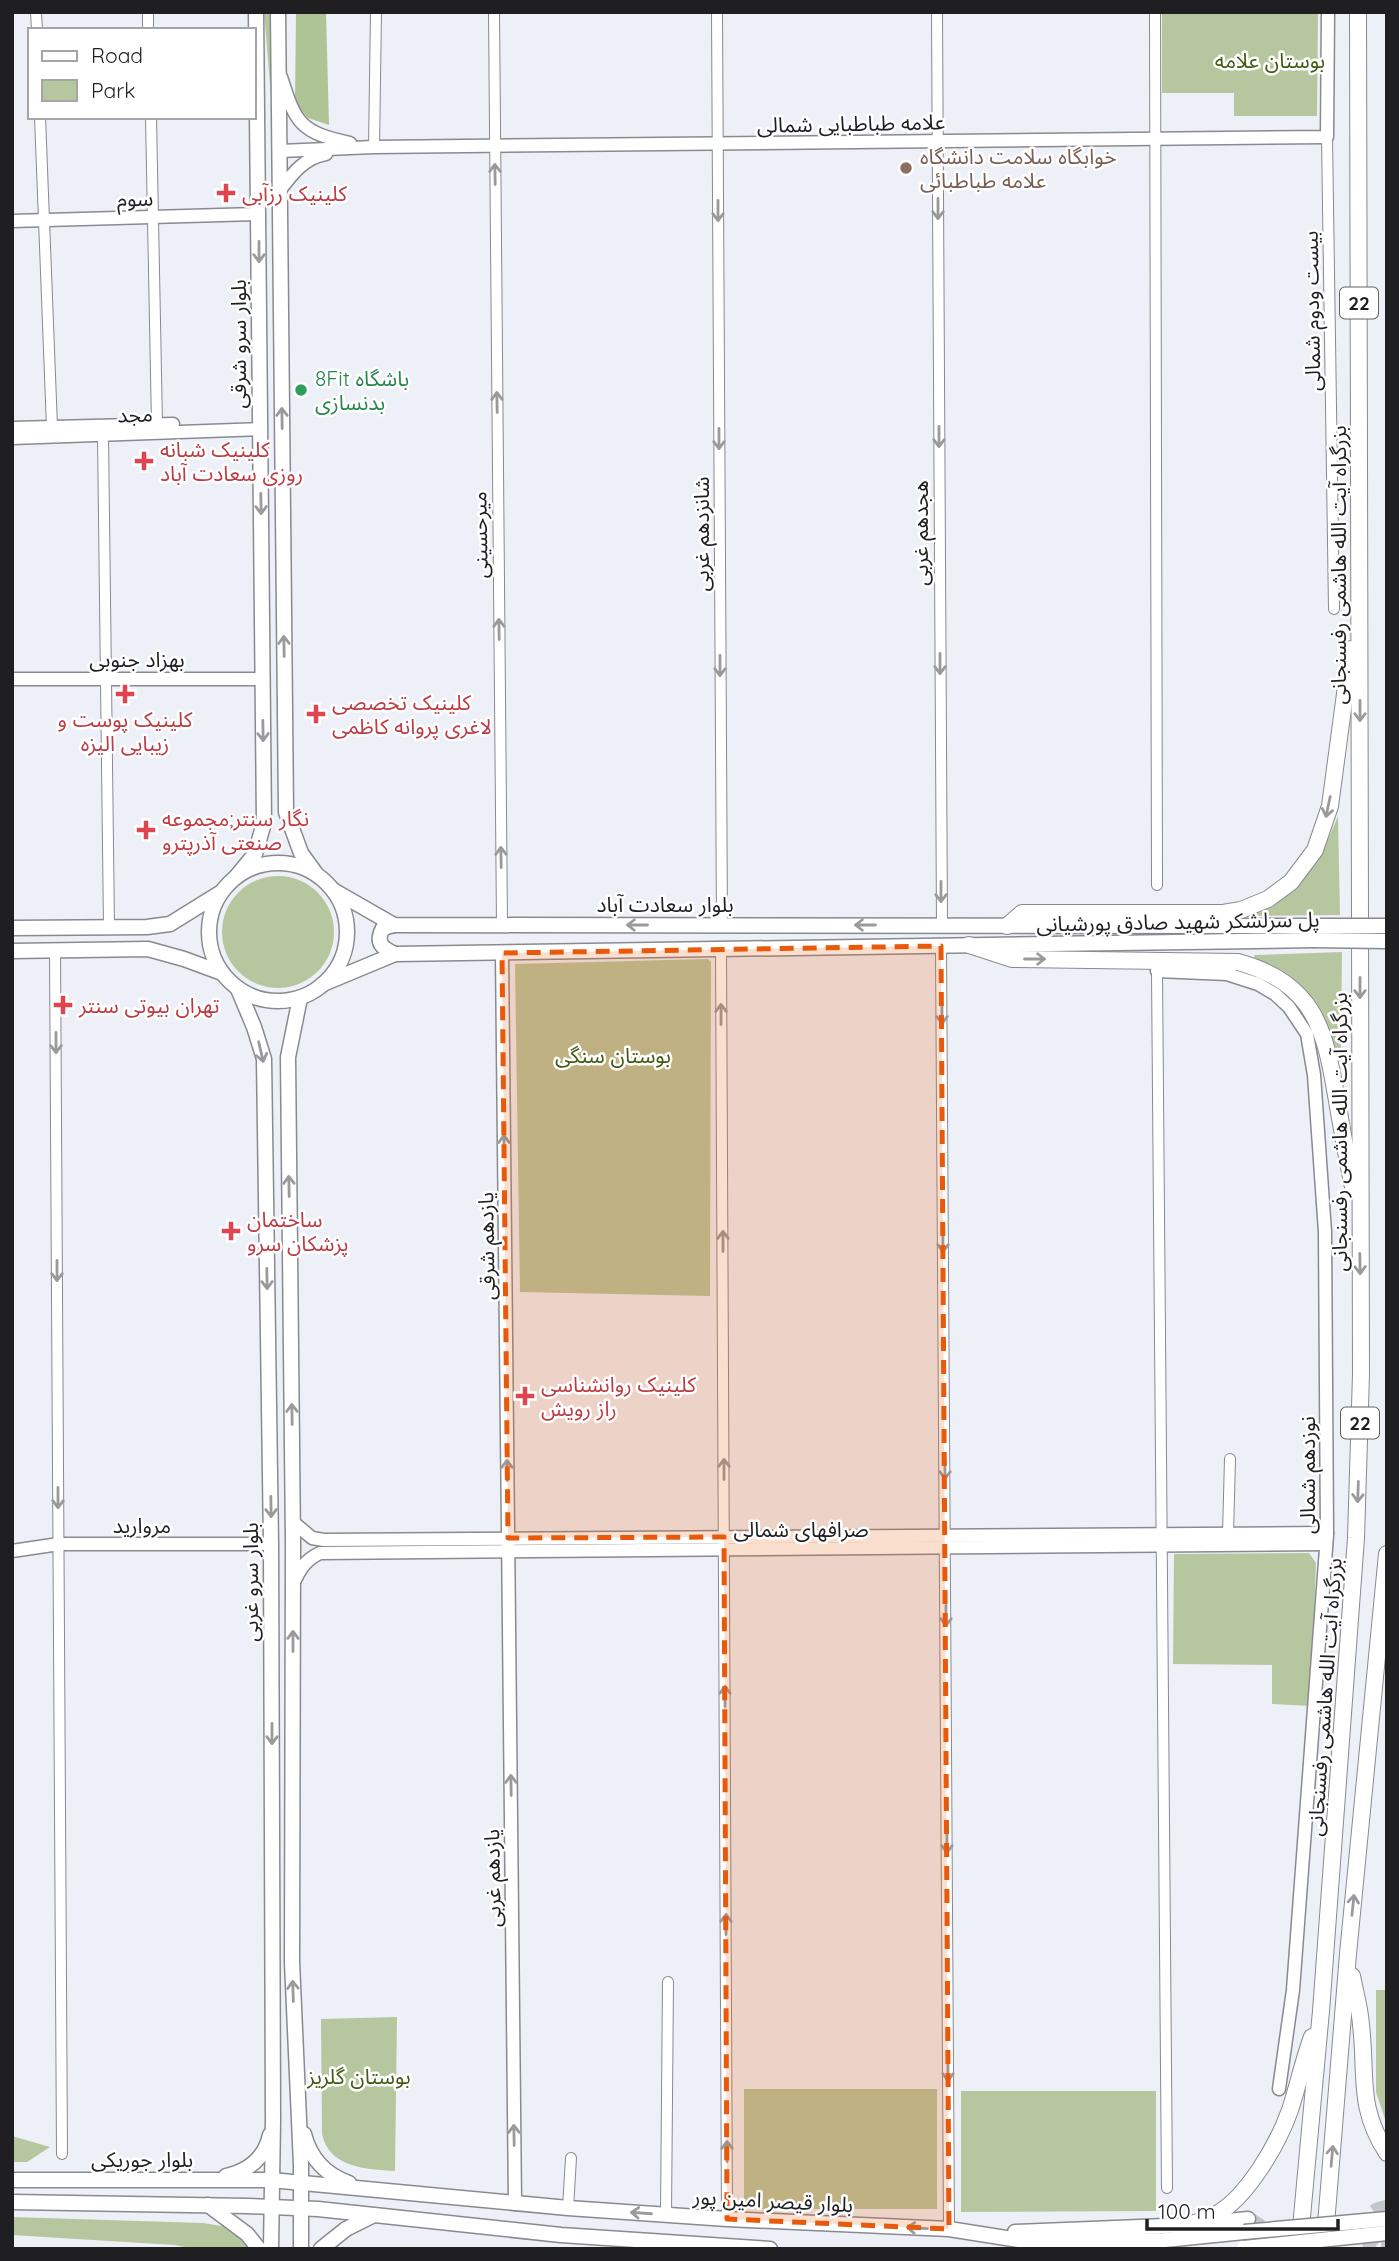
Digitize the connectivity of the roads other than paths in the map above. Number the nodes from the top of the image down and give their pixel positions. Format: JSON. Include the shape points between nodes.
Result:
{"nodes":[{"id":1,"x":256,"y":12,"type":"edge"},
{"id":2,"x":278,"y":12,"type":"edge"},
{"id":3,"x":376,"y":12,"type":"edge"},
{"id":4,"x":494,"y":12,"type":"edge"},
{"id":5,"x":717,"y":12,"type":"edge"},
{"id":6,"x":937,"y":12,"type":"edge"},
{"id":7,"x":1155,"y":12,"type":"edge"},
{"id":8,"x":1328,"y":12,"type":"edge"},
{"id":9,"x":1358,"y":12,"type":"edge"},
{"id":10,"x":278,"y":68,"type":"junction"},
{"id":11,"x":40,"y":119,"type":"edge"},
{"id":12,"x":151,"y":119,"type":"edge"},
{"id":13,"x":1327,"y":137,"type":"junction"},
{"id":14,"x":1155,"y":139,"type":"junction"},
{"id":15,"x":938,"y":141,"type":"junction"},
{"id":16,"x":718,"y":143,"type":"junction"},
{"id":17,"x":495,"y":145,"type":"junction"},
{"id":18,"x":374,"y":147,"type":"junction"},
{"id":19,"x":258,"y":150,"type":"junction"},
{"id":20,"x":279,"y":151,"type":"junction"},
{"id":21,"x":280,"y":190,"type":"junction"},
{"id":22,"x":258,"y":214,"type":"junction"},
{"id":23,"x":154,"y":217,"type":"junction"},
{"id":24,"x":44,"y":220,"type":"junction"},
{"id":25,"x":12,"y":221,"type":"edge"},
{"id":26,"x":260,"y":425,"type":"junction"},
{"id":27,"x":12,"y":428,"type":"edge"},
{"id":28,"x":157,"y":428,"type":"junction"},
{"id":29,"x":103,"y":430,"type":"junction"},
{"id":30,"x":52,"y":432,"type":"junction"},
{"id":31,"x":12,"y":438,"type":"edge"},
{"id":32,"x":1359,"y":594,"type":"junction"},
{"id":33,"x":1334,"y":609,"type":"dead end"},
{"id":34,"x":106,"y":678,"type":"junction"},
{"id":35,"x":263,"y":678,"type":"junction"},
{"id":36,"x":12,"y":679,"type":"edge"},
{"id":37,"x":317,"y":875,"type":"junction"},
{"id":38,"x":236,"y":877,"type":"junction"},
{"id":39,"x":1157,"y":885,"type":"dead end"},
{"id":40,"x":333,"y":890,"type":"junction"},
{"id":41,"x":221,"y":892,"type":"junction"},
{"id":42,"x":394,"y":925,"type":"junction"},
{"id":43,"x":502,"y":925,"type":"junction"},
{"id":44,"x":942,"y":925,"type":"junction"},
{"id":45,"x":722,"y":926,"type":"junction"},
{"id":46,"x":1007,"y":926,"type":"junction"},
{"id":47,"x":1387,"y":926,"type":"edge"},
{"id":48,"x":109,"y":927,"type":"junction"},
{"id":49,"x":12,"y":928,"type":"edge"},
{"id":50,"x":1313,"y":933,"type":"junction"},
{"id":51,"x":1387,"y":941,"type":"edge"},
{"id":52,"x":969,"y":945,"type":"junction"},
{"id":53,"x":942,"y":946,"type":"junction"},
{"id":54,"x":55,"y":950,"type":"junction"},
{"id":55,"x":721,"y":950,"type":"junction"},
{"id":56,"x":12,"y":951,"type":"edge"},
{"id":57,"x":502,"y":953,"type":"junction"},
{"id":58,"x":395,"y":954,"type":"junction"},
{"id":59,"x":1157,"y":971,"type":"joint"},
{"id":60,"x":222,"y":973,"type":"junction"},
{"id":61,"x":323,"y":984,"type":"junction"},
{"id":62,"x":237,"y":989,"type":"junction"},
{"id":63,"x":300,"y":998,"type":"junction"},
{"id":64,"x":1360,"y":1226,"type":"junction"},
{"id":65,"x":1230,"y":1459,"type":"dead end"},
{"id":66,"x":293,"y":1522,"type":"junction"},
{"id":67,"x":1228,"y":1534,"type":"junction"},
{"id":68,"x":1326,"y":1539,"type":"junction"},
{"id":69,"x":1161,"y":1540,"type":"junction"},
{"id":70,"x":945,"y":1542,"type":"junction"},
{"id":71,"x":724,"y":1543,"type":"junction"},
{"id":72,"x":59,"y":1544,"type":"junction"},
{"id":73,"x":271,"y":1544,"type":"junction"},
{"id":74,"x":508,"y":1545,"type":"junction"},
{"id":75,"x":12,"y":1551,"type":"edge"},
{"id":76,"x":1387,"y":1554,"type":"edge"},
{"id":77,"x":293,"y":1584,"type":"junction"},
{"id":78,"x":1348,"y":1954,"type":"junction"},
{"id":79,"x":668,"y":1982,"type":"dead end"},
{"id":80,"x":1321,"y":2011,"type":"junction"},
{"id":81,"x":273,"y":2050,"type":"junction"},
{"id":82,"x":295,"y":2050,"type":"junction"},
{"id":83,"x":1279,"y":2089,"type":"dead end"},
{"id":84,"x":299,"y":2117,"type":"junction"},
{"id":85,"x":273,"y":2120,"type":"junction"},
{"id":86,"x":1387,"y":2153,"type":"edge"},
{"id":87,"x":62,"y":2154,"type":"dead end"},
{"id":88,"x":571,"y":2158,"type":"dead end"},
{"id":89,"x":210,"y":2179,"type":"junction"},
{"id":90,"x":12,"y":2180,"type":"edge"},
{"id":91,"x":271,"y":2180,"type":"junction"},
{"id":92,"x":301,"y":2182,"type":"junction"},
{"id":93,"x":1167,"y":2188,"type":"dead end"},
{"id":94,"x":367,"y":2190,"type":"junction"},
{"id":95,"x":449,"y":2198,"type":"junction"},
{"id":96,"x":12,"y":2202,"type":"edge"},
{"id":97,"x":515,"y":2204,"type":"junction"},
{"id":98,"x":208,"y":2205,"type":"junction"},
{"id":99,"x":271,"y":2206,"type":"junction"},
{"id":100,"x":301,"y":2208,"type":"junction"},
{"id":101,"x":568,"y":2208,"type":"junction"},
{"id":102,"x":374,"y":2215,"type":"junction"},
{"id":103,"x":666,"y":2215,"type":"junction"},
{"id":104,"x":727,"y":2219,"type":"junction"},
{"id":105,"x":1387,"y":2219,"type":"edge"},
{"id":106,"x":445,"y":2224,"type":"junction"},
{"id":107,"x":1189,"y":2225,"type":"junction"},
{"id":108,"x":1246,"y":2225,"type":"junction"},
{"id":109,"x":949,"y":2230,"type":"junction"},
{"id":110,"x":1387,"y":2233,"type":"edge"},
{"id":111,"x":986,"y":2235,"type":"junction"},
{"id":112,"x":1244,"y":2248,"type":"edge"},
{"id":113,"x":260,"y":2249,"type":"edge"},
{"id":114,"x":271,"y":2249,"type":"edge"},
{"id":115,"x":301,"y":2249,"type":"edge"},
{"id":116,"x":321,"y":2249,"type":"edge"},
{"id":117,"x":770,"y":2249,"type":"edge"},
{"id":118,"x":1237,"y":2249,"type":"edge"},
{"id":119,"x":1299,"y":2249,"type":"edge"},
{"id":120,"x":1324,"y":2249,"type":"edge"}],
"edges":[{"from":1,"to":19,"type":"main road","name":"بلوار سرو شرقی"},
{"from":2,"to":10,"type":"main road","name":"بلوار سرو شرقی"},
{"from":3,"to":18,"type":"street"},
{"from":4,"to":17,"type":"street","name":"میرحسینی"},
{"from":5,"to":16,"type":"street","name":"شانزدهم غربی"},
{"from":6,"to":15,"type":"street","name":"هجدهم غربی"},
{"from":7,"to":14,"type":"street"},
{"from":8,"to":13,"type":"street","name":"بیست ودوم شمالی"},
{"from":9,"to":32,"type":"highway","name":"بزرگراه آیت الله هاشمی رفسنجانی","number":"22"},
{"from":10,"to":18,"type":"street","name":"علامه طباطبایی شمالی","via":[[293,112],[312,132]]},
{"from":10,"to":20,"type":"main road","name":"بلوار سرو شرقی"},
{"from":11,"to":24,"type":"street"},
{"from":12,"to":23,"type":"street"},
{"from":13,"to":14,"type":"street","name":"علامه طباطبایی شمالی"},
{"from":13,"to":33,"type":"street","name":"بیست ودوم شمالی"},
{"from":14,"to":15,"type":"street","name":"علامه طباطبایی شمالی"},
{"from":14,"to":39,"type":"street"},
{"from":15,"to":16,"type":"street","name":"علامه طباطبایی شمالی"},
{"from":15,"to":44,"type":"street","name":"هجدهم غربی","one_way":true},
{"from":16,"to":17,"type":"street","name":"علامه طباطبایی شمالی"},
{"from":16,"to":45,"type":"street","name":"شانزدهم غربی","one_way":true},
{"from":17,"to":18,"type":"street","name":"علامه طباطبایی شمالی"},
{"from":43,"to":17,"type":"street","name":"میرحسینی","one_way":true},
{"from":18,"to":20,"type":"street","name":"علامه طباطبایی شمالی"},
{"from":18,"to":21,"type":"street","name":"علامه طباطبایی شمالی","via":[[311,158]]},
{"from":19,"to":20,"type":"main road"},
{"from":19,"to":22,"type":"main road","name":"بلوار سرو شرقی"},
{"from":20,"to":21,"type":"main road","name":"بلوار سرو شرقی"},
{"from":37,"to":21,"type":"main road","name":"بلوار سرو شرقی","one_way":true,"via":[[301,853],[286,812]]},
{"from":22,"to":23,"type":"street","name":"سوم"},
{"from":22,"to":26,"type":"main road","name":"بلوار سرو شرقی","one_way":true},
{"from":23,"to":24,"type":"street","name":"سوم"},
{"from":23,"to":28,"type":"street"},
{"from":24,"to":25,"type":"street","name":"سوم"},
{"from":24,"to":30,"type":"street"},
{"from":26,"to":28,"type":"street","name":"مجد"},
{"from":26,"to":35,"type":"main road","name":"بلوار سرو شرقی","one_way":true},
{"from":27,"to":30,"type":"street","name":"مجد"},
{"from":28,"to":29,"type":"street","name":"مجد"},
{"from":29,"to":30,"type":"street","name":"مجد"},
{"from":29,"to":34,"type":"street"},
{"from":30,"to":31,"type":"street","name":"مجد"},
{"from":32,"to":46,"type":"highway","one_way":true,"via":[[1330,806],[1315,850],[1292,881],[1268,899],[1241,910],[1208,914],[1022,913]]},
{"from":32,"to":64,"type":"highway","name":"بزرگراه آیت الله هاشمی رفسنجانی","number":"22","one_way":true},
{"from":34,"to":35,"type":"street","name":"بهزاد جنوبی"},
{"from":34,"to":36,"type":"street","name":"بهزاد جنوبی"},
{"from":34,"to":48,"type":"street"},
{"from":35,"to":38,"type":"main road","name":"بلوار سرو شرقی","one_way":true,"via":[[264,823],[255,854]]},
{"from":37,"to":38,"type":"main road","via":[[298,865],[276,863],[255,866]]},
{"from":37,"to":40,"type":"main road"},
{"from":38,"to":41,"type":"main road"},
{"from":40,"to":42,"type":"main road","name":"بلوار سعادت آباد"},
{"from":40,"to":61,"type":"main road","via":[[347,931],[344,952]]},
{"from":41,"to":48,"type":"main road","via":[[170,924]]},
{"from":41,"to":60,"type":"main road","via":[[209,933],[212,954]]},
{"from":42,"to":43,"type":"main road","name":"بلوار سعادت آباد"},
{"from":42,"to":58,"type":"main road","via":[[383,928],[379,936],[382,948]]},
{"from":45,"to":43,"type":"main road","name":"بلوار سعادت آباد","one_way":true},
{"from":44,"to":45,"type":"main road","name":"بلوار سعادت آباد","one_way":true},
{"from":44,"to":46,"type":"main road","name":"بلوار سعادت آباد"},
{"from":46,"to":50,"type":"main road","name":"پل سرلشکر شهید صادق پورشیانی"},
{"from":47,"to":50,"type":"main road","name":"پل سرلشکر شهید صادق پورشیانی","bridge":true},
{"from":48,"to":49,"type":"main road"},
{"from":50,"to":51,"type":"main road","name":"پل سرلشکر شهید صادق پورشیانی","bridge":true},
{"from":50,"to":52,"type":"main road","name":"پل سرلشکر شهید صادق پورشیانی"},
{"from":52,"to":53,"type":"main road"},
{"from":52,"to":64,"type":"highway","one_way":true,"via":[[1012,958],[1238,962],[1281,981],[1311,1009],[1326,1043]]},
{"from":53,"to":55,"type":"main road"},
{"from":53,"to":70,"type":"street","one_way":true},
{"from":54,"to":56,"type":"main road"},
{"from":54,"to":60,"type":"main road","via":[[148,949]]},
{"from":54,"to":72,"type":"street","one_way":true},
{"from":55,"to":57,"type":"main road"},
{"from":71,"to":55,"type":"street","one_way":true},
{"from":57,"to":58,"type":"main road"},
{"from":74,"to":57,"type":"street","name":"یازدهم شرقی","one_way":true},
{"from":58,"to":61,"type":"main road"},
{"from":59,"to":68,"type":"street","name":"نوزدهم شمالی","via":[[1214,972],[1258,984],[1289,1007],[1307,1034],[1325,1232]]},
{"from":59,"to":69,"type":"street"},
{"from":60,"to":62,"type":"main road"},
{"from":61,"to":63,"type":"main road"},
{"from":62,"to":63,"type":"main road","via":[[257,998]]},
{"from":62,"to":73,"type":"main road","name":"بلوار سرو غربی","one_way":true,"via":[[264,1059]]},
{"from":66,"to":63,"type":"main road","name":"بلوار سرو غربی","one_way":true,"via":[[288,1058]]},
{"from":64,"to":80,"type":"highway","name":"بزرگراه آیت الله هاشمی رفسنجانی","number":"22","one_way":true,"via":[[1356,1538]]},
{"from":65,"to":67,"type":"street"},
{"from":66,"to":74,"type":"street","name":"صرافهای شمالی","via":[[312,1538],[324,1540]]},
{"from":66,"to":77,"type":"main road","name":"بلوار سرو غربی"},
{"from":67,"to":68,"type":"street","name":"صرافهای شمالی"},
{"from":67,"to":69,"type":"street","name":"صرافهای شمالی"},
{"from":68,"to":69,"type":"street","name":"صرافهای شمالی"},
{"from":68,"to":83,"type":"street","name":"نوزدهم شمالی","via":[[1293,1990]]},
{"from":69,"to":70,"type":"street","name":"صرافهای شمالی"},
{"from":69,"to":93,"type":"street"},
{"from":70,"to":71,"type":"street","name":"صرافهای شمالی"},
{"from":70,"to":109,"type":"street","one_way":true},
{"from":71,"to":74,"type":"street","name":"صرافهای شمالی"},
{"from":104,"to":71,"type":"street","one_way":true},
{"from":72,"to":73,"type":"street","name":"مروارید"},
{"from":72,"to":75,"type":"street","name":"مروارید"},
{"from":72,"to":87,"type":"street"},
{"from":73,"to":81,"type":"main road","name":"بلوار سرو غربی","one_way":true},
{"from":74,"to":77,"type":"street","name":"صرافهای شمالی","via":[[320,1553],[301,1567]]},
{"from":97,"to":74,"type":"street","name":"یازدهم غربی","one_way":true},
{"from":78,"to":76,"type":"highway","one_way":true},
{"from":82,"to":77,"type":"main road","name":"بلوار سرو غربی","one_way":true},
{"from":78,"to":86,"type":"highway","via":[[1361,2024],[1365,2101],[1370,2123]]},
{"from":120,"to":78,"type":"highway","one_way":true},
{"from":79,"to":103,"type":"street"},
{"from":80,"to":107,"type":"highway","via":[[1289,2113],[1258,2171],[1227,2206]]},
{"from":80,"to":119,"type":"highway","name":"بزرگراه آیت الله هاشمی رفسنجانی","number":"22"},
{"from":81,"to":82,"type":"main road","via":[[283,2030]]},
{"from":81,"to":85,"type":"main road","name":"بلوار سرو غربی"},
{"from":82,"to":84,"type":"main road","name":"بلوار سرو غربی"},
{"from":84,"to":92,"type":"main road","name":"بلوار سرو غربی"},
{"from":84,"to":94,"type":"main road","via":[[307,2148],[320,2166],[337,2179]]},
{"from":85,"to":89,"type":"main road","via":[[268,2143],[252,2165]]},
{"from":85,"to":91,"type":"main road","name":"بلوار سرو غربی"},
{"from":88,"to":101,"type":"street"},
{"from":89,"to":90,"type":"main road","name":"بلوار جوریکی"},
{"from":89,"to":91,"type":"main road","name":"بلوار جوریکی"},
{"from":91,"to":92,"type":"main road","name":"بلوار جوریکی"},
{"from":91,"to":99,"type":"main road","name":"بلوار سرو غربی"},
{"from":92,"to":94,"type":"main road","name":"بلوار قیصر امین پور"},
{"from":92,"to":100,"type":"main road","name":"بلوار سرو غربی"},
{"from":94,"to":95,"type":"main road","name":"بلوار قیصر امین پور"},
{"from":95,"to":97,"type":"main road","name":"بلوار قیصر امین پور"},
{"from":95,"to":106,"type":"main road","via":[[428,2204],[425,2211]]},
{"from":96,"to":98,"type":"main road","name":"بلوار جوریکی"},
{"from":97,"to":101,"type":"main road","name":"بلوار قیصر امین پور"},
{"from":98,"to":99,"type":"main road","name":"بلوار جوریکی"},
{"from":98,"to":113,"type":"main road"},
{"from":99,"to":100,"type":"main road","name":"بلوار جوریکی"},
{"from":99,"to":114,"type":"main road"},
{"from":100,"to":102,"type":"main road"},
{"from":100,"to":115,"type":"main road"},
{"from":103,"to":101,"type":"main road","name":"بلوار قیصر امین پور","one_way":true},
{"from":102,"to":106,"type":"main road"},
{"from":102,"to":116,"type":"main road"},
{"from":103,"to":104,"type":"main road","name":"بلوار قیصر امین پور"},
{"from":109,"to":104,"type":"main road","name":"بلوار قیصر امین پور","one_way":true},
{"from":105,"to":108,"type":"main road","bridge":true},
{"from":106,"to":117,"type":"main road"},
{"from":107,"to":108,"type":"main road"},
{"from":107,"to":111,"type":"main road"},
{"from":108,"to":111,"type":"main road","name":"بلوار قیصر امین پور","via":[[1165,2240],[1020,2240]]},
{"from":109,"to":111,"type":"main road","name":"بلوار قیصر امین پور"},
{"from":110,"to":112,"type":"main road","bridge":true},
{"from":112,"to":118,"type":"main road"}]}
